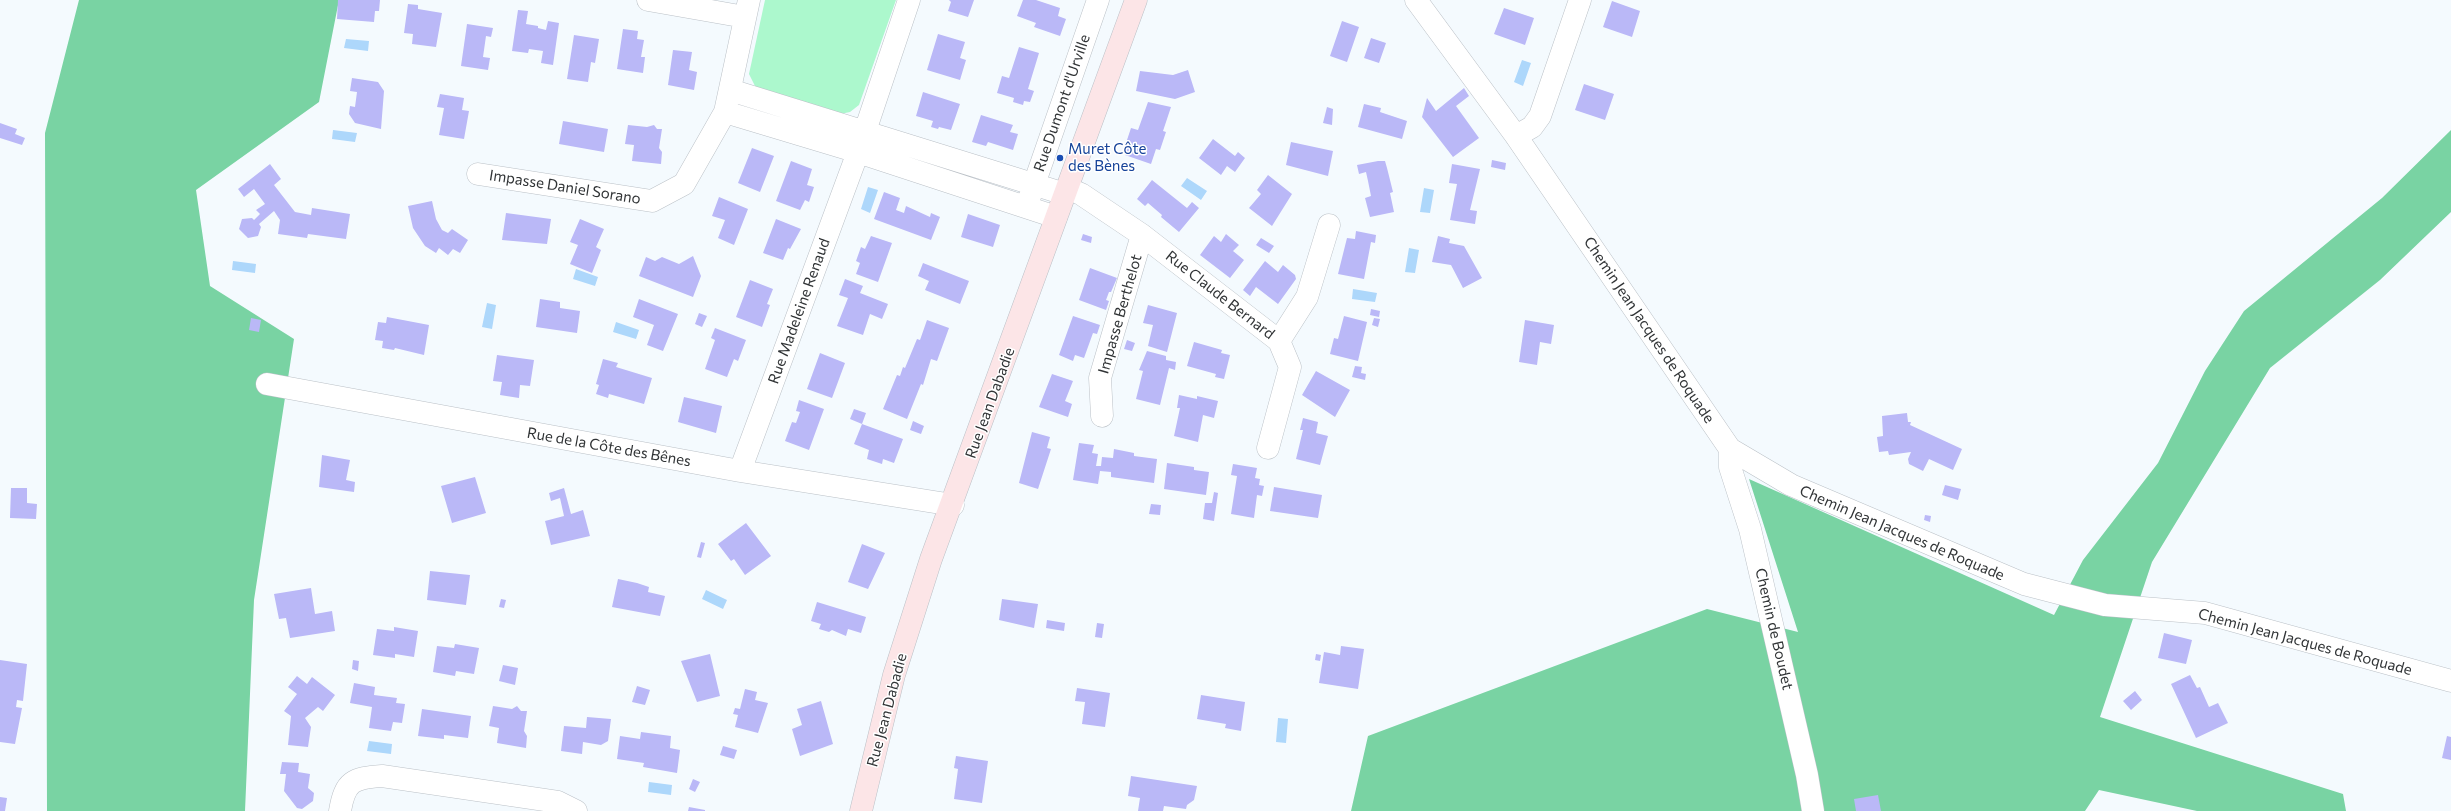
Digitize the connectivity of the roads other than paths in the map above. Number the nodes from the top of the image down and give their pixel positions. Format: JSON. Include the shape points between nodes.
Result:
{"nodes":[{"id":1,"x":648,"y":0,"type":"edge"},
{"id":2,"x":909,"y":0,"type":"edge"},
{"id":3,"x":1098,"y":0,"type":"edge"},
{"id":4,"x":1136,"y":0,"type":"edge"},
{"id":5,"x":1416,"y":0,"type":"edge"},
{"id":6,"x":1580,"y":0,"type":"edge"},
{"id":7,"x":747,"y":8,"type":"edge"},
{"id":8,"x":730,"y":90,"type":"junction"},
{"id":9,"x":725,"y":112,"type":"junction"},
{"id":10,"x":1516,"y":136,"type":"junction"},
{"id":11,"x":862,"y":142,"type":"junction"},
{"id":12,"x":478,"y":174,"type":"dead end"},
{"id":13,"x":1033,"y":185,"type":"junction"},
{"id":14,"x":1066,"y":191,"type":"junction"},
{"id":15,"x":1027,"y":206,"type":"junction"},
{"id":16,"x":1056,"y":217,"type":"junction"},
{"id":17,"x":1329,"y":225,"type":"dead end"},
{"id":18,"x":1142,"y":236,"type":"junction"},
{"id":19,"x":1279,"y":341,"type":"junction"},
{"id":20,"x":267,"y":384,"type":"dead end"},
{"id":21,"x":1102,"y":416,"type":"dead end"},
{"id":22,"x":1268,"y":448,"type":"dead end"},
{"id":23,"x":1730,"y":449,"type":"junction"},
{"id":24,"x":740,"y":471,"type":"junction"},
{"id":25,"x":953,"y":505,"type":"junction"},
{"id":26,"x":2451,"y":680,"type":"edge"},
{"id":27,"x":340,"y":811,"type":"edge"},
{"id":28,"x":576,"y":811,"type":"edge"},
{"id":29,"x":861,"y":811,"type":"edge"},
{"id":30,"x":1813,"y":811,"type":"edge"}],
"edges":[{"from":1,"to":7,"type":"street"},
{"from":2,"to":11,"type":"street","name":"Rue Madeleine Renaud"},
{"from":3,"to":13,"type":"street","name":"Rue Dumont d'Urville"},
{"from":4,"to":14,"type":"street","name":"Rue Jean Dabadie"},
{"from":5,"to":10,"type":"street","name":"Chemin Jean Jacques de Roquade"},
{"from":6,"to":10,"type":"street","via":[[1540,116],[1532,127]]},
{"from":7,"to":8,"type":"street"},
{"from":8,"to":9,"type":"street"},
{"from":8,"to":11,"type":"street"},
{"from":9,"to":11,"type":"street"},
{"from":9,"to":12,"type":"street","name":"Impasse Daniel Sorano","via":[[684,184],[652,201]]},
{"from":10,"to":23,"type":"street","name":"Chemin Jean Jacques de Roquade"},
{"from":11,"to":13,"type":"street","name":"Rue Claude Bernard"},
{"from":11,"to":15,"type":"street"},
{"from":11,"to":24,"type":"street","name":"Rue Madeleine Renaud"},
{"from":13,"to":14,"type":"street","name":"Rue Claude Bernard"},
{"from":13,"to":15,"type":"street","name":"Rue Dumont d'Urville"},
{"from":14,"to":16,"type":"street","name":"Rue Jean Dabadie"},
{"from":14,"to":18,"type":"street","name":"Rue Claude Bernard","via":[[1081,194]]},
{"from":15,"to":16,"type":"street"},
{"from":16,"to":25,"type":"street","name":"Rue Jean Dabadie"},
{"from":17,"to":19,"type":"street","via":[[1307,297]]},
{"from":18,"to":19,"type":"street","name":"Rue Claude Bernard"},
{"from":18,"to":21,"type":"street","name":"Impasse Berthelot","via":[[1100,378]]},
{"from":19,"to":22,"type":"street","name":"Rue Claude Bernard","via":[[1290,367]]},
{"from":20,"to":24,"type":"street","name":"Rue de la Côte des Bênes"},
{"from":23,"to":26,"type":"street","name":"Chemin Jean Jacques de Roquade","via":[[1790,485],[2024,584],[2105,605],[2205,613]]},
{"from":23,"to":30,"type":"street","name":"Chemin de Boudet","via":[[1730,467],[1750,529]]},
{"from":24,"to":25,"type":"street","name":"Rue de la Côte des Bênes"},
{"from":25,"to":29,"type":"street","name":"Rue Jean Dabadie","via":[[931,559],[894,675]]},
{"from":27,"to":28,"type":"street","via":[[342,795],[348,785],[355,780],[382,776],[558,802]]}]}
